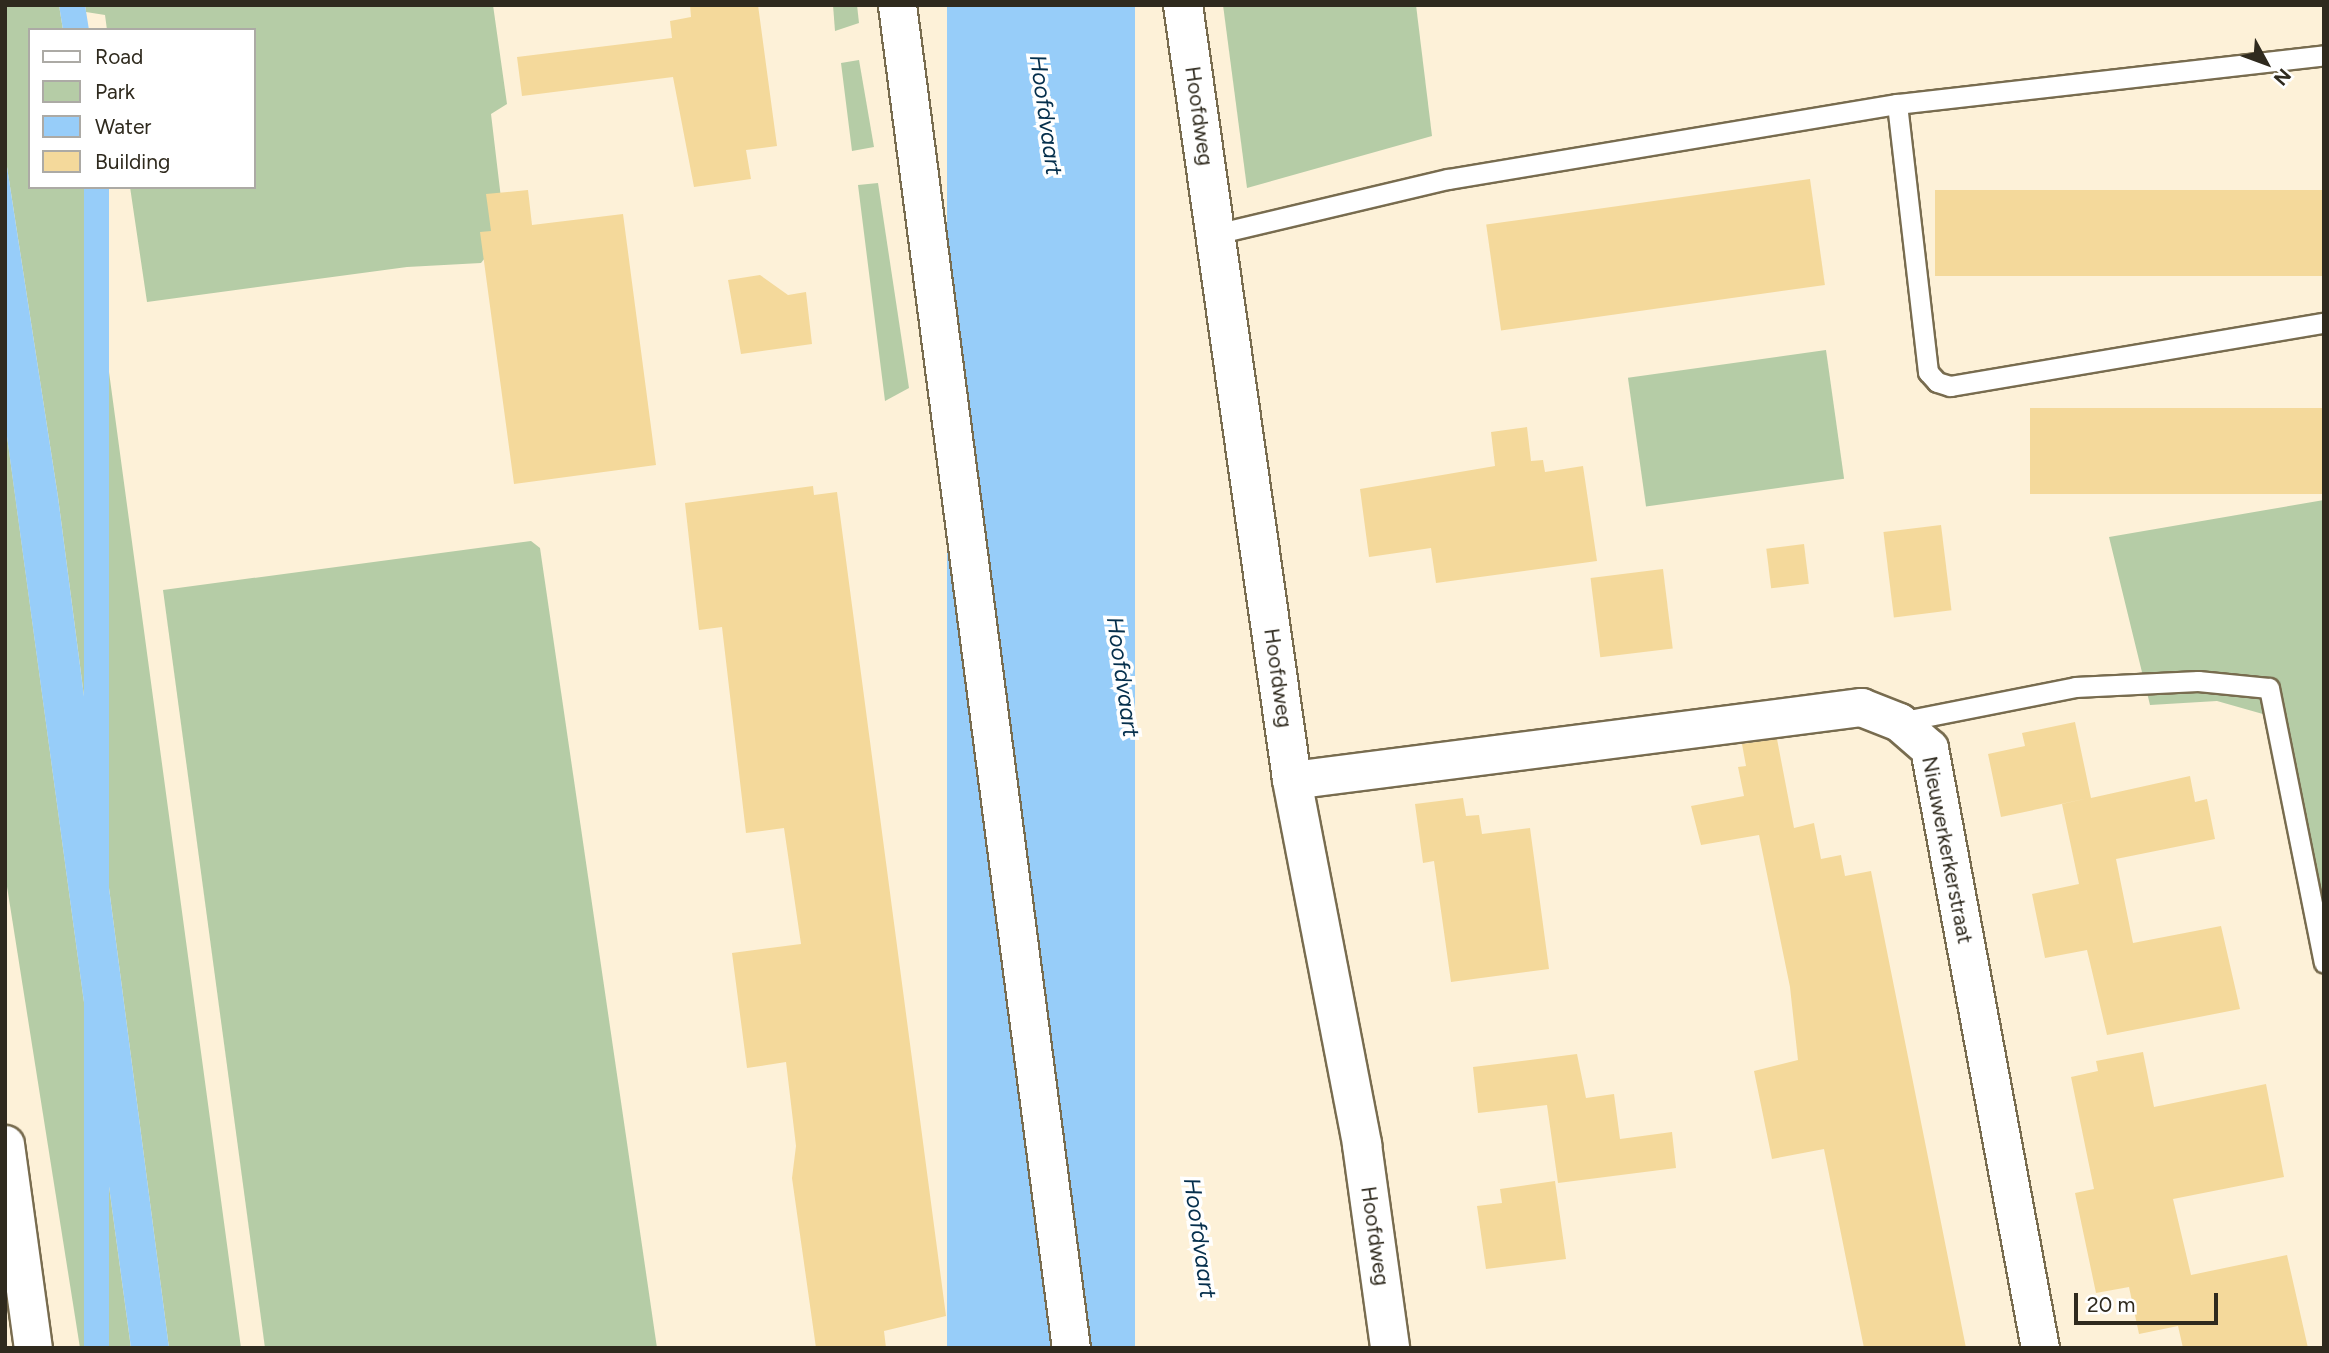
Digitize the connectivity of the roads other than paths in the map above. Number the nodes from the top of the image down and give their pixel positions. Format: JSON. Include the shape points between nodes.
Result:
{"nodes":[{"id":1,"x":897,"y":5,"type":"edge"},
{"id":2,"x":1183,"y":5,"type":"edge"},
{"id":3,"x":2324,"y":55,"type":"edge"},
{"id":4,"x":1897,"y":104,"type":"junction"},
{"id":5,"x":1215,"y":234,"type":"junction"},
{"id":6,"x":2324,"y":323,"type":"edge"},
{"id":7,"x":1899,"y":722,"type":"junction"},
{"id":8,"x":1292,"y":780,"type":"junction"},
{"id":9,"x":2324,"y":963,"type":"edge"},
{"id":10,"x":5,"y":1144,"type":"edge"},
{"id":11,"x":10,"y":1221,"type":"edge"},
{"id":12,"x":33,"y":1348,"type":"edge"},
{"id":13,"x":1071,"y":1348,"type":"edge"},
{"id":14,"x":1390,"y":1348,"type":"edge"},
{"id":15,"x":2040,"y":1348,"type":"edge"}],
"edges":[{"from":1,"to":13,"type":"street"},
{"from":2,"to":5,"type":"street","name":"Hoofdweg"},
{"from":3,"to":4,"type":"lane"},
{"from":4,"to":5,"type":"lane","via":[[1448,179]]},
{"from":4,"to":6,"type":"lane","via":[[1928,372],[1937,382],[1950,386]]},
{"from":5,"to":8,"type":"street","name":"Hoofdweg"},
{"from":7,"to":8,"type":"street","name":"Nieuwerkerkerstraat","via":[[1861,707]]},
{"from":7,"to":9,"type":"lane","via":[[2075,687],[2198,681],[2269,688]]},
{"from":7,"to":15,"type":"street","name":"Nieuwerkerkerstraat","via":[[1929,748]]},
{"from":8,"to":14,"type":"street","name":"Hoofdweg","via":[[1362,1145]]},
{"from":10,"to":11,"type":"street"},
{"from":11,"to":12,"type":"street"}]}
